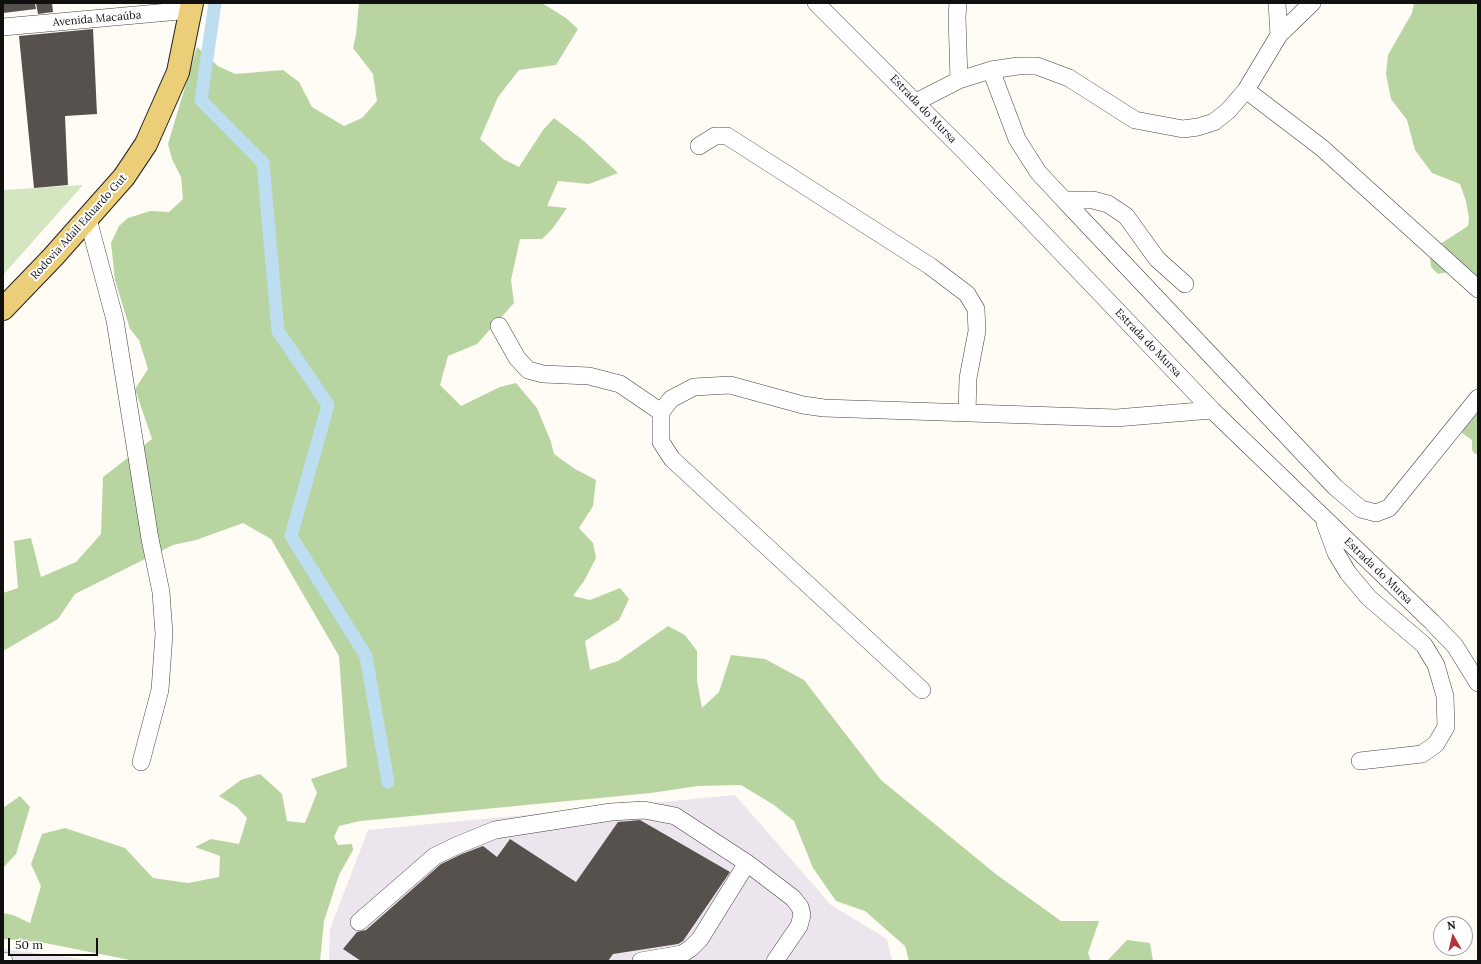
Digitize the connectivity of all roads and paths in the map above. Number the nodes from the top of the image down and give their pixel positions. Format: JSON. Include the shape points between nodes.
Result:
{"nodes":[{"id":1,"x":816,"y":3,"type":"edge"},
{"id":2,"x":958,"y":3,"type":"edge"},
{"id":3,"x":1277,"y":3,"type":"edge"},
{"id":4,"x":1312,"y":3,"type":"edge"},
{"id":5,"x":191,"y":6,"type":"edge"},
{"id":6,"x":122,"y":10,"type":"edge"},
{"id":7,"x":3,"y":27,"type":"edge"},
{"id":8,"x":1279,"y":35,"type":"junction"},
{"id":9,"x":991,"y":70,"type":"junction"},
{"id":10,"x":959,"y":80,"type":"junction"},
{"id":11,"x":1246,"y":90,"type":"junction"},
{"id":12,"x":916,"y":102,"type":"junction"},
{"id":13,"x":699,"y":146,"type":"dead end"},
{"id":14,"x":1064,"y":200,"type":"junction"},
{"id":15,"x":88,"y":219,"type":"junction"},
{"id":16,"x":1185,"y":284,"type":"dead end"},
{"id":17,"x":1478,"y":290,"type":"edge"},
{"id":18,"x":3,"y":309,"type":"edge"},
{"id":19,"x":499,"y":326,"type":"dead end"},
{"id":20,"x":1478,"y":398,"type":"edge"},
{"id":21,"x":1212,"y":410,"type":"junction"},
{"id":22,"x":661,"y":412,"type":"junction"},
{"id":23,"x":967,"y":413,"type":"junction"},
{"id":24,"x":1324,"y":519,"type":"junction"},
{"id":25,"x":1478,"y":683,"type":"edge"},
{"id":26,"x":922,"y":690,"type":"dead end"},
{"id":27,"x":1360,"y":761,"type":"dead end"},
{"id":28,"x":141,"y":762,"type":"dead end"},
{"id":29,"x":747,"y":863,"type":"junction"},
{"id":30,"x":359,"y":922,"type":"dead end"},
{"id":31,"x":641,"y":961,"type":"edge"},
{"id":32,"x":775,"y":961,"type":"edge"}],
"edges":[{"from":1,"to":12,"type":"street","name":"Estrada do Mursa"},
{"from":2,"to":10,"type":"street"},
{"from":3,"to":8,"type":"street"},
{"from":4,"to":8,"type":"street"},
{"from":5,"to":6,"type":"street","name":"Avenida Macaúba"},
{"from":5,"to":15,"type":"main road","name":"Rodovia Adail Eduardo Gut","via":[[178,72],[146,144],[124,178]]},
{"from":6,"to":7,"type":"street","name":"Avenida Macaúba"},
{"from":8,"to":11,"type":"street"},
{"from":9,"to":10,"type":"street"},
{"from":9,"to":11,"type":"street","via":[[1037,66],[1057,72],[1135,120],[1183,129],[1214,122],[1228,111]]},
{"from":9,"to":14,"type":"street","via":[[1017,139],[1038,172]]},
{"from":10,"to":12,"type":"street"},
{"from":11,"to":17,"type":"street","via":[[1322,148]]},
{"from":12,"to":21,"type":"street","name":"Estrada do Mursa"},
{"from":13,"to":23,"type":"street","via":[[715,136],[727,136],[930,266],[968,294],[976,310],[977,331],[968,378]]},
{"from":14,"to":16,"type":"street","via":[[1093,200],[1108,204],[1126,216],[1157,259]]},
{"from":14,"to":20,"type":"street","via":[[1335,487],[1361,509],[1376,513],[1389,508]]},
{"from":15,"to":18,"type":"main road","name":"Rodovia Adail Eduardo Gut"},
{"from":15,"to":28,"type":"street","via":[[115,320],[150,539],[161,592],[164,634],[160,690]]},
{"from":19,"to":22,"type":"street","via":[[516,358],[528,370],[543,374],[589,376],[620,384]]},
{"from":21,"to":23,"type":"street","via":[[1116,418]]},
{"from":21,"to":24,"type":"street","name":"Estrada do Mursa"},
{"from":22,"to":23,"type":"street","via":[[671,399],[694,386],[730,385],[803,405],[824,408]]},
{"from":22,"to":26,"type":"street","via":[[661,442],[672,458]]},
{"from":24,"to":25,"type":"street","name":"Estrada do Mursa","via":[[1455,646]]},
{"from":24,"to":27,"type":"street","via":[[1336,552],[1348,573],[1369,598],[1424,645],[1436,665],[1445,696],[1446,727],[1436,744],[1422,754]]},
{"from":29,"to":30,"type":"street","via":[[675,816],[644,810],[611,812],[495,830],[458,845],[435,856]]},
{"from":29,"to":31,"type":"street","via":[[700,939],[691,948],[682,954]]},
{"from":29,"to":32,"type":"street","via":[[793,898],[800,907],[802,916],[799,926]]}]}
